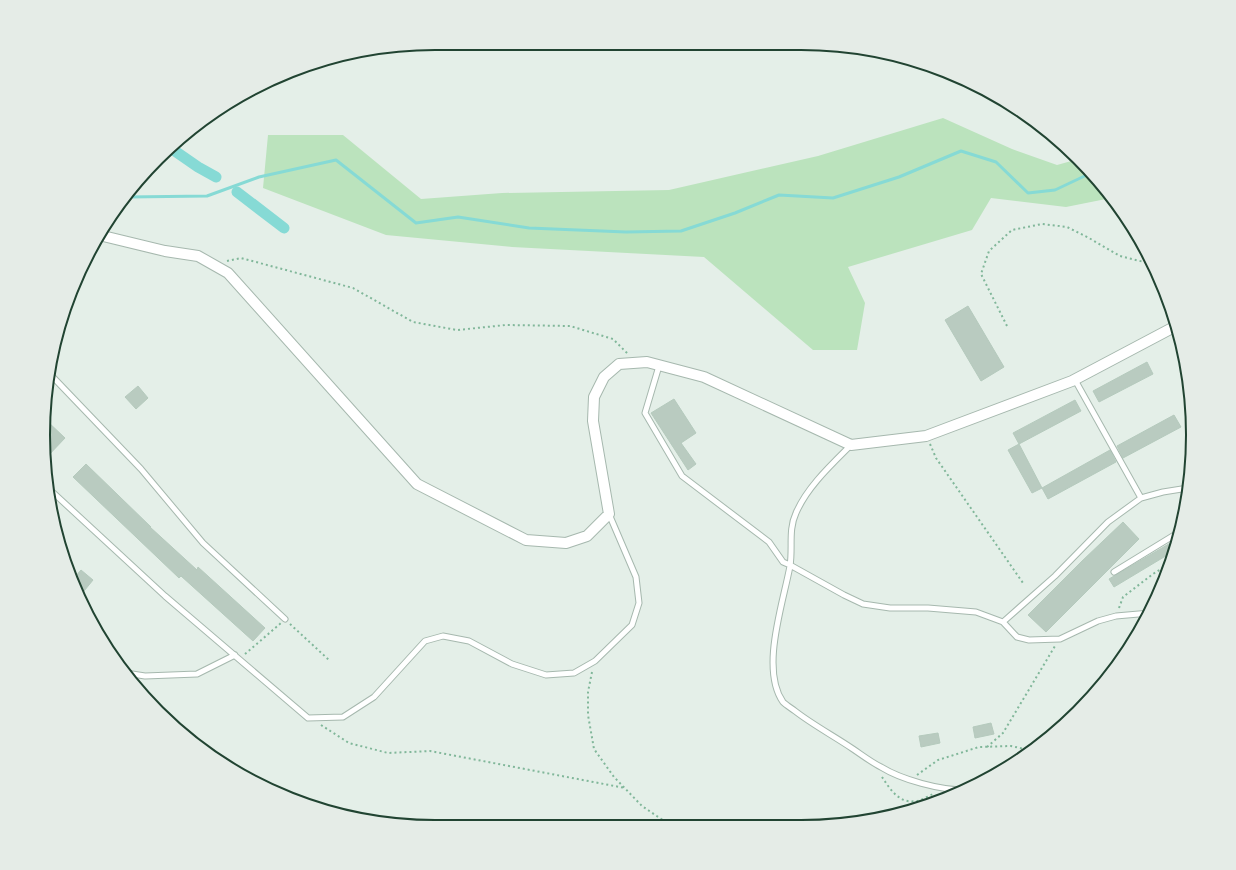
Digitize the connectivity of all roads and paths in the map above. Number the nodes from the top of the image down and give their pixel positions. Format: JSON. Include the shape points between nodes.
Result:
{"nodes":[{"id":1,"x":105,"y":236,"type":"edge"},
{"id":2,"x":1144,"y":262,"type":"edge"},
{"id":3,"x":214,"y":265,"type":"junction"},
{"id":4,"x":1007,"y":326,"type":"dead end"},
{"id":5,"x":1171,"y":329,"type":"edge"},
{"id":6,"x":637,"y":363,"type":"junction"},
{"id":7,"x":659,"y":366,"type":"junction"},
{"id":8,"x":54,"y":378,"type":"edge"},
{"id":9,"x":1075,"y":380,"type":"junction"},
{"id":10,"x":926,"y":436,"type":"junction"},
{"id":11,"x":851,"y":445,"type":"junction"},
{"id":12,"x":1182,"y":489,"type":"edge"},
{"id":13,"x":54,"y":494,"type":"edge"},
{"id":14,"x":1141,"y":498,"type":"junction"},
{"id":15,"x":609,"y":514,"type":"junction"},
{"id":16,"x":1173,"y":535,"type":"edge"},
{"id":17,"x":790,"y":565,"type":"junction"},
{"id":18,"x":1163,"y":568,"type":"edge"},
{"id":19,"x":1114,"y":572,"type":"dead end"},
{"id":20,"x":1023,"y":583,"type":"dead end"},
{"id":21,"x":1141,"y":614,"type":"edge"},
{"id":22,"x":1116,"y":616,"type":"junction"},
{"id":23,"x":285,"y":619,"type":"junction"},
{"id":24,"x":1002,"y":622,"type":"junction"},
{"id":25,"x":1060,"y":639,"type":"junction"},
{"id":26,"x":234,"y":655,"type":"junction"},
{"id":27,"x":240,"y":659,"type":"junction"},
{"id":28,"x":329,"y":660,"type":"dead end"},
{"id":29,"x":595,"y":660,"type":"junction"},
{"id":30,"x":134,"y":674,"type":"edge"},
{"id":31,"x":308,"y":718,"type":"junction"},
{"id":32,"x":987,"y":747,"type":"junction"},
{"id":33,"x":1023,"y":749,"type":"edge"},
{"id":34,"x":872,"y":762,"type":"junction"},
{"id":35,"x":909,"y":780,"type":"junction"},
{"id":36,"x":625,"y":788,"type":"junction"},
{"id":37,"x":945,"y":788,"type":"junction"},
{"id":38,"x":953,"y":789,"type":"edge"},
{"id":39,"x":663,"y":820,"type":"edge"}],
"edges":[{"from":1,"to":3,"type":"street","via":[[198,256]]},
{"from":2,"to":4,"type":"path","via":[[1120,256],[1067,227],[1042,224],[1012,230],[989,251],[981,274]]},
{"from":3,"to":6,"type":"path","via":[[241,258],[301,274],[353,288],[413,322],[457,330],[506,325],[570,326],[613,339]]},
{"from":3,"to":15,"type":"street","via":[[228,272],[417,484],[526,540],[566,543],[587,536]]},
{"from":5,"to":9,"type":"street"},
{"from":6,"to":7,"type":"street","via":[[647,362]]},
{"from":6,"to":15,"type":"street","via":[[619,364],[604,377],[594,397],[593,421]]},
{"from":7,"to":11,"type":"street","via":[[704,377]]},
{"from":7,"to":17,"type":"lane","via":[[645,413],[682,476],[769,542],[783,562]]},
{"from":8,"to":23,"type":"lane","via":[[141,469],[203,543]]},
{"from":9,"to":10,"type":"street"},
{"from":9,"to":14,"type":"lane"},
{"from":10,"to":11,"type":"street"},
{"from":10,"to":20,"type":"path","via":[[936,458]]},
{"from":11,"to":17,"type":"lane","via":[[808,492],[796,512],[791,527]]},
{"from":12,"to":14,"type":"lane"},
{"from":13,"to":26,"type":"lane","via":[[165,596]]},
{"from":14,"to":24,"type":"lane","via":[[1108,522],[1055,576]]},
{"from":15,"to":29,"type":"lane","via":[[636,577],[639,603],[632,625]]},
{"from":16,"to":19,"type":"lane"},
{"from":17,"to":24,"type":"lane","via":[[863,604],[890,608],[976,612]]},
{"from":17,"to":34,"type":"lane","via":[[772,659],[774,684],[784,702]]},
{"from":18,"to":22,"type":"path","via":[[1122,597]]},
{"from":21,"to":22,"type":"lane"},
{"from":22,"to":25,"type":"lane","via":[[1098,621]]},
{"from":23,"to":27,"type":"path"},
{"from":23,"to":28,"type":"path"},
{"from":24,"to":25,"type":"lane","via":[[1017,637],[1029,640]]},
{"from":25,"to":32,"type":"path","via":[[1003,733]]},
{"from":26,"to":27,"type":"lane"},
{"from":26,"to":30,"type":"lane","via":[[197,674]]},
{"from":27,"to":31,"type":"lane"},
{"from":29,"to":31,"type":"lane","via":[[574,673],[546,675],[512,664],[469,641],[443,636],[425,641],[374,697],[344,717]]},
{"from":29,"to":36,"type":"path","via":[[588,692],[588,715],[594,749]]},
{"from":31,"to":36,"type":"path","via":[[349,743],[388,753],[430,751]]},
{"from":32,"to":33,"type":"path","via":[[1012,746]]},
{"from":32,"to":35,"type":"path","via":[[979,747],[938,760]]},
{"from":34,"to":35,"type":"lane"},
{"from":34,"to":37,"type":"path","via":[[892,793],[902,800],[916,801]]},
{"from":35,"to":37,"type":"lane"},
{"from":36,"to":39,"type":"path","via":[[642,806]]},
{"from":37,"to":38,"type":"lane"}]}
